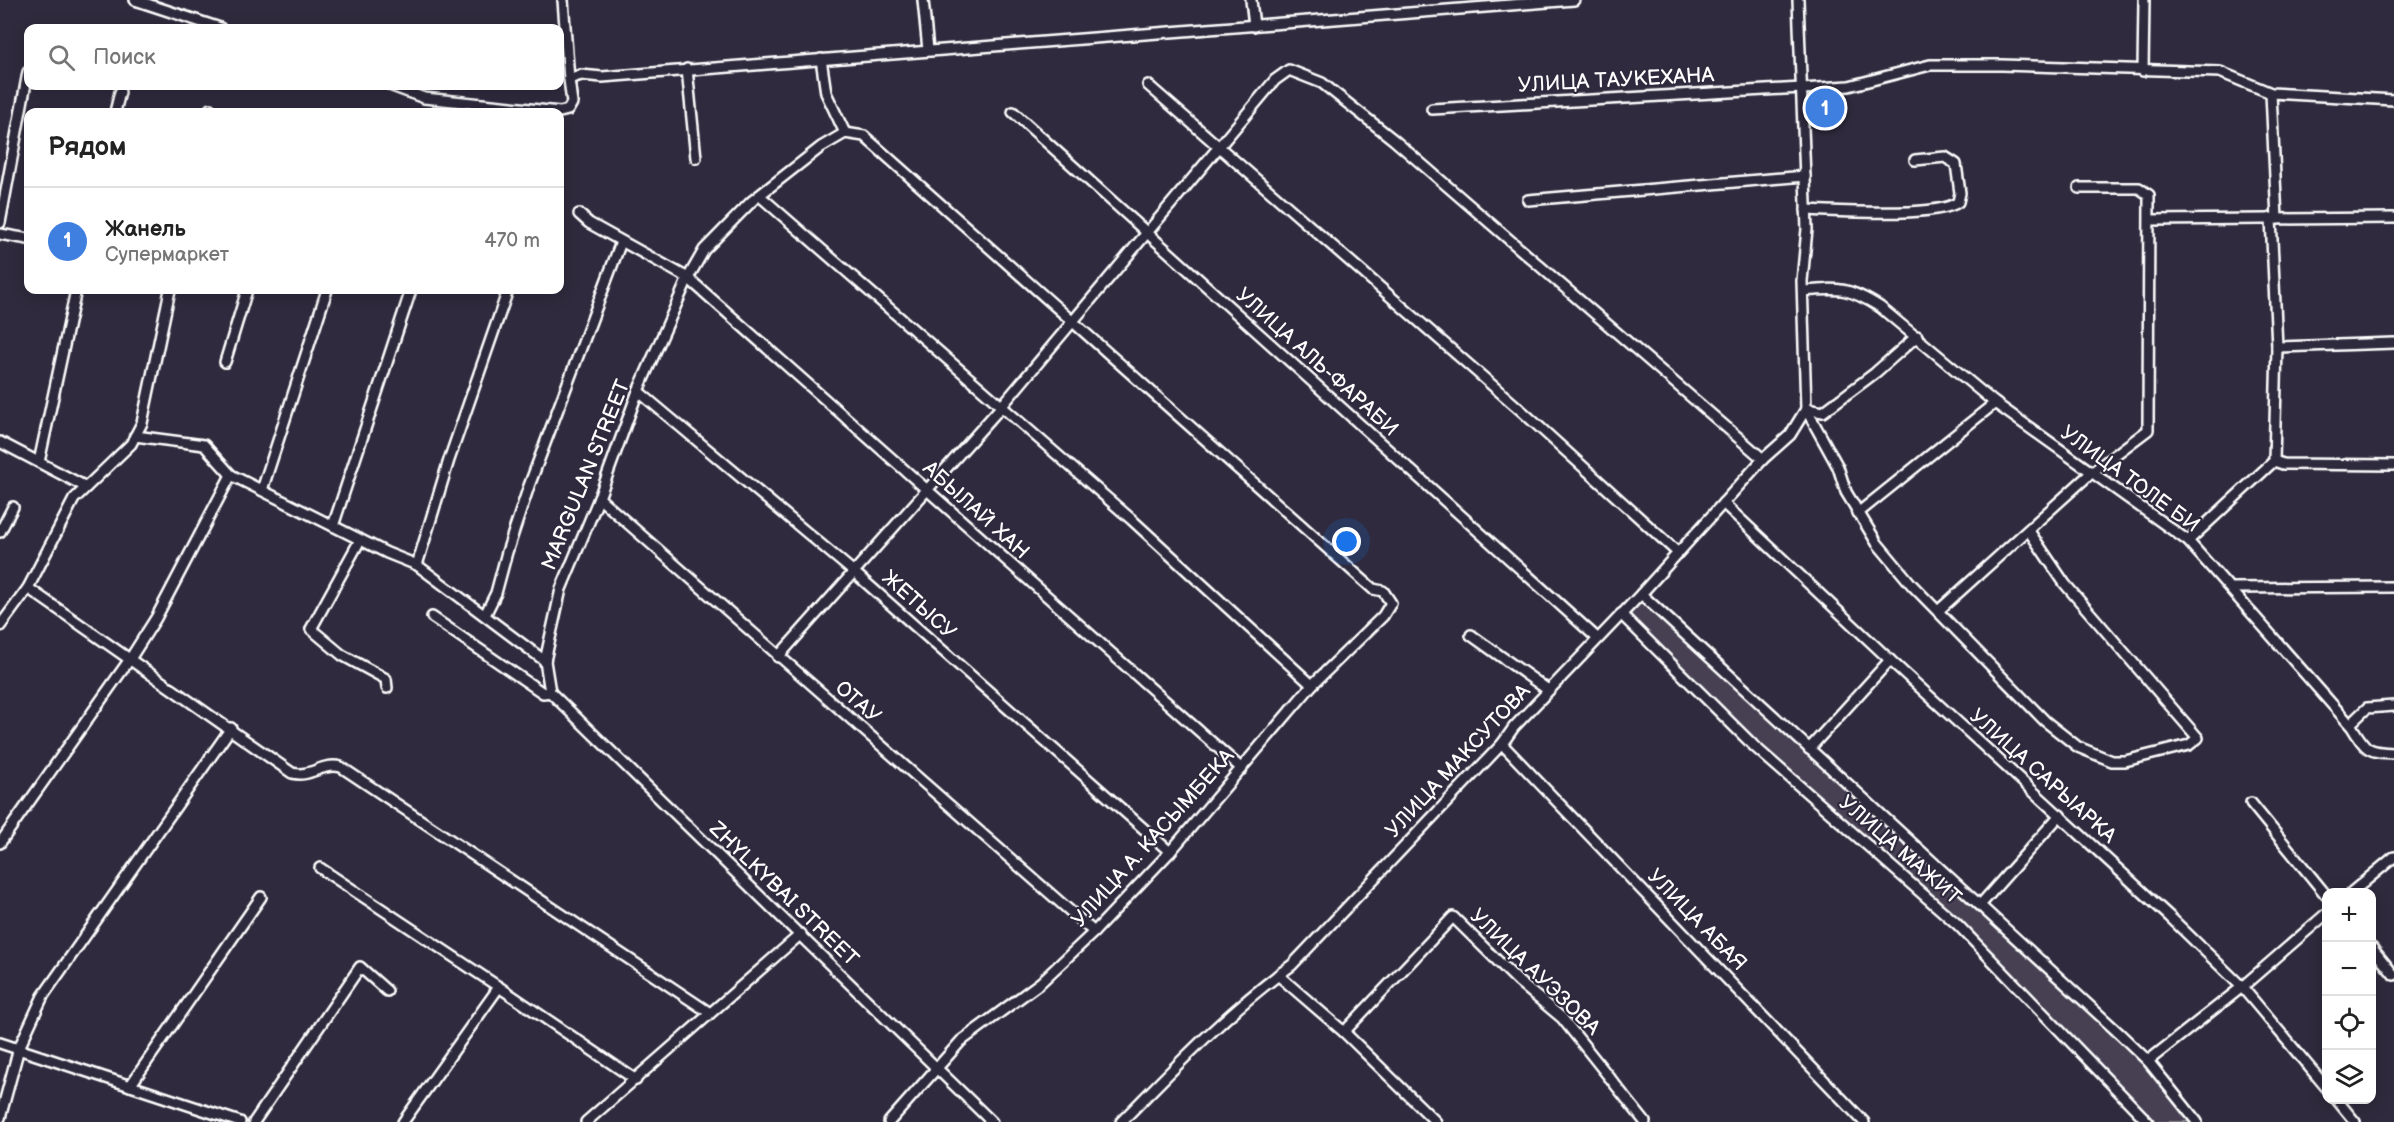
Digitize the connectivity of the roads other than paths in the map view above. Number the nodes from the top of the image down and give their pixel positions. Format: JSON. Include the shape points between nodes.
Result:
{"nodes":[{"id":1,"x":135,"y":0,"type":"edge"},
{"id":2,"x":563,"y":0,"type":"edge"},
{"id":3,"x":923,"y":0,"type":"edge"},
{"id":4,"x":1251,"y":0,"type":"edge"},
{"id":5,"x":1574,"y":0,"type":"edge"},
{"id":6,"x":1798,"y":0,"type":"edge"},
{"id":7,"x":2144,"y":0,"type":"edge"},
{"id":8,"x":208,"y":24,"type":"edge"},
{"id":9,"x":1254,"y":26,"type":"junction"},
{"id":10,"x":928,"y":50,"type":"junction"},
{"id":11,"x":821,"y":59,"type":"junction"},
{"id":12,"x":687,"y":69,"type":"junction"},
{"id":13,"x":2143,"y":71,"type":"junction"},
{"id":14,"x":569,"y":79,"type":"junction"},
{"id":15,"x":1148,"y":85,"type":"dead end"},
{"id":16,"x":1802,"y":88,"type":"junction"},
{"id":17,"x":25,"y":90,"type":"edge"},
{"id":18,"x":403,"y":90,"type":"edge"},
{"id":19,"x":120,"y":92,"type":"dead end"},
{"id":20,"x":2271,"y":93,"type":"junction"},
{"id":21,"x":2394,"y":100,"type":"edge"},
{"id":22,"x":116,"y":108,"type":"edge"},
{"id":23,"x":521,"y":108,"type":"edge"},
{"id":24,"x":1432,"y":109,"type":"dead end"},
{"id":25,"x":564,"y":111,"type":"edge"},
{"id":26,"x":1013,"y":112,"type":"dead end"},
{"id":27,"x":845,"y":133,"type":"junction"},
{"id":28,"x":1220,"y":147,"type":"junction"},
{"id":29,"x":696,"y":158,"type":"dead end"},
{"id":30,"x":1915,"y":160,"type":"dead end"},
{"id":31,"x":1805,"y":176,"type":"junction"},
{"id":32,"x":2079,"y":188,"type":"dead end"},
{"id":33,"x":760,"y":196,"type":"junction"},
{"id":34,"x":1528,"y":200,"type":"dead end"},
{"id":35,"x":1806,"y":210,"type":"junction"},
{"id":36,"x":579,"y":214,"type":"dead end"},
{"id":37,"x":2274,"y":218,"type":"junction"},
{"id":38,"x":2394,"y":218,"type":"edge"},
{"id":39,"x":2150,"y":220,"type":"junction"},
{"id":40,"x":0,"y":223,"type":"edge"},
{"id":41,"x":1148,"y":233,"type":"junction"},
{"id":42,"x":0,"y":234,"type":"edge"},
{"id":43,"x":24,"y":238,"type":"edge"},
{"id":44,"x":621,"y":242,"type":"junction"},
{"id":45,"x":688,"y":278,"type":"junction"},
{"id":46,"x":1803,"y":291,"type":"junction"},
{"id":47,"x":75,"y":294,"type":"edge"},
{"id":48,"x":169,"y":294,"type":"edge"},
{"id":49,"x":246,"y":294,"type":"edge"},
{"id":50,"x":326,"y":294,"type":"edge"},
{"id":51,"x":410,"y":294,"type":"edge"},
{"id":52,"x":507,"y":294,"type":"edge"},
{"id":53,"x":1074,"y":322,"type":"junction"},
{"id":54,"x":1917,"y":336,"type":"junction"},
{"id":55,"x":2394,"y":343,"type":"edge"},
{"id":56,"x":2277,"y":347,"type":"junction"},
{"id":57,"x":225,"y":362,"type":"dead end"},
{"id":58,"x":638,"y":391,"type":"junction"},
{"id":59,"x":1995,"y":403,"type":"junction"},
{"id":60,"x":1001,"y":407,"type":"junction"},
{"id":61,"x":1806,"y":409,"type":"junction"},
{"id":62,"x":135,"y":436,"type":"junction"},
{"id":63,"x":0,"y":442,"type":"edge"},
{"id":64,"x":1763,"y":459,"type":"junction"},
{"id":65,"x":2274,"y":461,"type":"junction"},
{"id":66,"x":39,"y":462,"type":"junction"},
{"id":67,"x":2394,"y":465,"type":"edge"},
{"id":68,"x":2091,"y":473,"type":"junction"},
{"id":69,"x":231,"y":475,"type":"junction"},
{"id":70,"x":86,"y":487,"type":"junction"},
{"id":71,"x":262,"y":490,"type":"junction"},
{"id":72,"x":927,"y":490,"type":"junction"},
{"id":73,"x":599,"y":498,"type":"junction"},
{"id":74,"x":1723,"y":503,"type":"junction"},
{"id":75,"x":13,"y":507,"type":"dead end"},
{"id":76,"x":1858,"y":513,"type":"junction"},
{"id":77,"x":333,"y":526,"type":"junction"},
{"id":78,"x":0,"y":531,"type":"edge"},
{"id":79,"x":2029,"y":531,"type":"junction"},
{"id":80,"x":360,"y":540,"type":"junction"},
{"id":81,"x":2188,"y":541,"type":"junction"},
{"id":82,"x":1677,"y":552,"type":"junction"},
{"id":83,"x":417,"y":565,"type":"junction"},
{"id":84,"x":855,"y":573,"type":"junction"},
{"id":85,"x":2394,"y":587,"type":"edge"},
{"id":86,"x":28,"y":588,"type":"junction"},
{"id":87,"x":2233,"y":588,"type":"junction"},
{"id":88,"x":1641,"y":594,"type":"junction"},
{"id":89,"x":1938,"y":611,"type":"junction"},
{"id":90,"x":4,"y":612,"type":"edge"},
{"id":91,"x":1621,"y":614,"type":"junction"},
{"id":92,"x":485,"y":615,"type":"junction"},
{"id":93,"x":432,"y":617,"type":"dead end"},
{"id":94,"x":0,"y":626,"type":"edge"},
{"id":95,"x":1471,"y":635,"type":"dead end"},
{"id":96,"x":1597,"y":638,"type":"junction"},
{"id":97,"x":778,"y":657,"type":"junction"},
{"id":98,"x":130,"y":659,"type":"junction"},
{"id":99,"x":1890,"y":660,"type":"junction"},
{"id":100,"x":545,"y":661,"type":"junction"},
{"id":101,"x":1312,"y":685,"type":"junction"},
{"id":102,"x":387,"y":688,"type":"dead end"},
{"id":103,"x":1548,"y":690,"type":"junction"},
{"id":104,"x":550,"y":692,"type":"junction"},
{"id":105,"x":2394,"y":706,"type":"edge"},
{"id":106,"x":2350,"y":724,"type":"junction"},
{"id":107,"x":231,"y":728,"type":"junction"},
{"id":108,"x":1502,"y":744,"type":"junction"},
{"id":109,"x":1809,"y":748,"type":"junction"},
{"id":110,"x":2394,"y":753,"type":"edge"},
{"id":111,"x":1242,"y":769,"type":"junction"},
{"id":112,"x":2251,"y":803,"type":"dead end"},
{"id":113,"x":2060,"y":815,"type":"junction"},
{"id":114,"x":0,"y":843,"type":"edge"},
{"id":115,"x":1170,"y":852,"type":"junction"},
{"id":116,"x":2394,"y":857,"type":"edge"},
{"id":117,"x":320,"y":868,"type":"dead end"},
{"id":118,"x":2357,"y":888,"type":"edge"},
{"id":119,"x":2322,"y":890,"type":"edge"},
{"id":120,"x":261,"y":897,"type":"dead end"},
{"id":121,"x":1981,"y":904,"type":"junction"},
{"id":122,"x":2322,"y":917,"type":"edge"},
{"id":123,"x":1094,"y":932,"type":"junction"},
{"id":124,"x":801,"y":934,"type":"junction"},
{"id":125,"x":2376,"y":953,"type":"edge"},
{"id":126,"x":1278,"y":975,"type":"junction"},
{"id":127,"x":2394,"y":975,"type":"edge"},
{"id":128,"x":499,"y":987,"type":"junction"},
{"id":129,"x":2242,"y":987,"type":"junction"},
{"id":130,"x":387,"y":991,"type":"dead end"},
{"id":131,"x":710,"y":1013,"type":"junction"},
{"id":132,"x":1344,"y":1032,"type":"junction"},
{"id":133,"x":0,"y":1043,"type":"edge"},
{"id":134,"x":18,"y":1048,"type":"junction"},
{"id":135,"x":2148,"y":1061,"type":"junction"},
{"id":136,"x":936,"y":1070,"type":"junction"},
{"id":137,"x":636,"y":1080,"type":"junction"},
{"id":138,"x":2322,"y":1082,"type":"edge"},
{"id":139,"x":130,"y":1086,"type":"junction"},
{"id":140,"x":2340,"y":1104,"type":"edge"},
{"id":141,"x":0,"y":1118,"type":"edge"},
{"id":142,"x":240,"y":1122,"type":"edge"},
{"id":143,"x":254,"y":1122,"type":"edge"},
{"id":144,"x":403,"y":1122,"type":"edge"},
{"id":145,"x":586,"y":1122,"type":"edge"},
{"id":146,"x":889,"y":1122,"type":"edge"},
{"id":147,"x":992,"y":1122,"type":"edge"},
{"id":148,"x":1120,"y":1122,"type":"edge"},
{"id":149,"x":1436,"y":1122,"type":"edge"},
{"id":150,"x":1645,"y":1122,"type":"edge"},
{"id":151,"x":1864,"y":1122,"type":"edge"},
{"id":152,"x":2148,"y":1122,"type":"edge"},
{"id":153,"x":2197,"y":1122,"type":"edge"},
{"id":154,"x":2355,"y":1122,"type":"edge"}],
"edges":[{"from":1,"to":8,"type":"street"},
{"from":2,"to":14,"type":"street"},
{"from":3,"to":10,"type":"street"},
{"from":4,"to":9,"type":"street"},
{"from":5,"to":9,"type":"street"},
{"from":6,"to":16,"type":"street"},
{"from":7,"to":13,"type":"street"},
{"from":9,"to":10,"type":"street"},
{"from":10,"to":11,"type":"street"},
{"from":11,"to":12,"type":"street"},
{"from":11,"to":27,"type":"street","via":[[826,93]]},
{"from":12,"to":14,"type":"street"},
{"from":12,"to":29,"type":"street"},
{"from":13,"to":16,"type":"street","name":"УЛИЦА ТАУКЕХАНА","via":[[1930,65],[1849,86]]},
{"from":13,"to":20,"type":"street","name":"УЛИЦА ТАУКЕХАНА","via":[[2220,72]]},
{"from":14,"to":25,"type":"street","via":[[572,103]]},
{"from":15,"to":28,"type":"street"},
{"from":16,"to":24,"type":"street","name":"УЛИЦА ТАУКЕХАНА"},
{"from":16,"to":31,"type":"street"},
{"from":17,"to":40,"type":"street"},
{"from":18,"to":23,"type":"street","via":[[424,98]]},
{"from":19,"to":22,"type":"street"},
{"from":20,"to":21,"type":"street","name":"УЛИЦА ТАУКЕХАНА"},
{"from":20,"to":37,"type":"street"},
{"from":26,"to":41,"type":"street","name":"УЛИЦА АЛЬ-ФАРАБИ"},
{"from":27,"to":33,"type":"street","name":"MARGULAN STREET","via":[[821,147]]},
{"from":27,"to":53,"type":"street","via":[[864,136]]},
{"from":28,"to":41,"type":"street"},
{"from":28,"to":64,"type":"street","via":[[1275,80],[1289,70],[1322,82]]},
{"from":28,"to":82,"type":"street"},
{"from":30,"to":35,"type":"street","via":[[1945,157],[1956,164],[1958,202],[1950,208],[1924,210]]},
{"from":31,"to":34,"type":"street"},
{"from":31,"to":35,"type":"street"},
{"from":32,"to":39,"type":"street","via":[[2139,188],[2149,195]]},
{"from":33,"to":45,"type":"street","name":"MARGULAN STREET","via":[[704,250]]},
{"from":33,"to":60,"type":"street"},
{"from":35,"to":46,"type":"street"},
{"from":36,"to":44,"type":"street","name":"АБЫЛАЙ ХАН"},
{"from":37,"to":38,"type":"street"},
{"from":37,"to":39,"type":"street"},
{"from":37,"to":56,"type":"street"},
{"from":39,"to":68,"type":"street","via":[[2148,430]]},
{"from":41,"to":53,"type":"street"},
{"from":41,"to":96,"type":"street","name":"УЛИЦА АЛЬ-ФАРАБИ"},
{"from":42,"to":43,"type":"street"},
{"from":44,"to":45,"type":"street","name":"АБЫЛАЙ ХАН"},
{"from":44,"to":92,"type":"street"},
{"from":45,"to":58,"type":"street","name":"MARGULAN STREET"},
{"from":45,"to":72,"type":"street","name":"АБЫЛАЙ ХАН"},
{"from":46,"to":54,"type":"street","name":"УЛИЦА ТОЛЕ БИ","via":[[1841,288],[1861,295]]},
{"from":46,"to":61,"type":"street"},
{"from":47,"to":66,"type":"street"},
{"from":48,"to":62,"type":"street","via":[[142,423]]},
{"from":49,"to":57,"type":"street"},
{"from":50,"to":71,"type":"street"},
{"from":51,"to":77,"type":"street"},
{"from":52,"to":83,"type":"street"},
{"from":53,"to":60,"type":"street"},
{"from":53,"to":101,"type":"street","name":"УЛИЦА А. КАСЫМБЕКА","via":[[1373,590],[1383,591],[1391,603],[1383,616]]},
{"from":54,"to":59,"type":"street","name":"УЛИЦА ТОЛЕ БИ"},
{"from":54,"to":61,"type":"street","via":[[1822,412]]},
{"from":55,"to":56,"type":"street"},
{"from":56,"to":65,"type":"street"},
{"from":58,"to":73,"type":"street","name":"MARGULAN STREET"},
{"from":58,"to":84,"type":"street","name":"ЖЕТЫСУ"},
{"from":59,"to":68,"type":"street","name":"УЛИЦА ТОЛЕ БИ"},
{"from":59,"to":76,"type":"street"},
{"from":60,"to":72,"type":"street"},
{"from":60,"to":101,"type":"street","via":[[1156,541]]},
{"from":61,"to":64,"type":"street","name":"УЛИЦА МАКСУТОВА","via":[[1790,435]]},
{"from":61,"to":76,"type":"street"},
{"from":62,"to":69,"type":"street","via":[[204,445]]},
{"from":62,"to":70,"type":"street"},
{"from":63,"to":66,"type":"street"},
{"from":64,"to":74,"type":"street","name":"УЛИЦА МАКСУТОВА"},
{"from":65,"to":67,"type":"street"},
{"from":65,"to":81,"type":"street"},
{"from":66,"to":70,"type":"street"},
{"from":68,"to":79,"type":"street"},
{"from":68,"to":81,"type":"street","name":"УЛИЦА ТОЛЕ БИ"},
{"from":69,"to":71,"type":"street"},
{"from":69,"to":98,"type":"street","via":[[156,618]]},
{"from":70,"to":86,"type":"street","via":[[74,500]]},
{"from":71,"to":77,"type":"street"},
{"from":72,"to":84,"type":"street"},
{"from":72,"to":111,"type":"street","name":"АБЫЛАЙ ХАН"},
{"from":73,"to":97,"type":"street","name":"ОТАУ"},
{"from":73,"to":100,"type":"street","name":"MARGULAN STREET","via":[[561,589]]},
{"from":74,"to":82,"type":"street","name":"УЛИЦА МАКСУТОВА"},
{"from":74,"to":99,"type":"street","name":"УЛИЦА САРЫАРКА"},
{"from":75,"to":78,"type":"street"},
{"from":76,"to":89,"type":"street","via":[[1877,543]]},
{"from":77,"to":80,"type":"street"},
{"from":79,"to":89,"type":"street"},
{"from":79,"to":89,"type":"street","via":[[2065,584],[2198,738],[2189,746],[2125,761],[2078,747],[2045,721]]},
{"from":80,"to":83,"type":"street"},
{"from":80,"to":102,"type":"street","via":[[312,629],[342,655],[386,679]]},
{"from":81,"to":87,"type":"street","name":"УЛИЦА ТОЛЕ БИ"},
{"from":82,"to":88,"type":"street","name":"УЛИЦА МАКСУТОВА"},
{"from":83,"to":92,"type":"street"},
{"from":84,"to":97,"type":"street"},
{"from":84,"to":115,"type":"street","name":"ЖЕТЫСУ"},
{"from":85,"to":87,"type":"street"},
{"from":86,"to":90,"type":"street"},
{"from":86,"to":98,"type":"street"},
{"from":87,"to":106,"type":"street","name":"УЛИЦА ТОЛЕ БИ"},
{"from":88,"to":91,"type":"street","name":"УЛИЦА МАКСУТОВА"},
{"from":88,"to":109,"type":"street"},
{"from":90,"to":94,"type":"street"},
{"from":91,"to":96,"type":"street","name":"УЛИЦА МАКСУТОВА"},
{"from":91,"to":152,"type":"street","name":"УЛИЦА МАЖИТ","via":[[1755,747],[1957,924]]},
{"from":92,"to":100,"type":"street"},
{"from":93,"to":104,"type":"street","name":"ZHYLKYBAI STREET","via":[[543,693]]},
{"from":95,"to":103,"type":"street"},
{"from":96,"to":103,"type":"street","name":"УЛИЦА МАКСУТОВА"},
{"from":97,"to":123,"type":"street","name":"ОТАУ"},
{"from":98,"to":107,"type":"street"},
{"from":98,"to":114,"type":"street"},
{"from":99,"to":109,"type":"street"},
{"from":99,"to":113,"type":"street","name":"УЛИЦА САРЫАРКА"},
{"from":100,"to":104,"type":"street","name":"MARGULAN STREET"},
{"from":101,"to":111,"type":"street","name":"УЛИЦА А. КАСЫМБЕКА"},
{"from":103,"to":108,"type":"street","name":"УЛИЦА МАКСУТОВА"},
{"from":104,"to":124,"type":"street","name":"ZHYLKYBAI STREET"},
{"from":105,"to":106,"type":"street","via":[[2367,708]]},
{"from":106,"to":110,"type":"street","name":"УЛИЦА ТОЛЕ БИ","via":[[2364,748],[2373,753]]},
{"from":107,"to":131,"type":"street","via":[[292,773],[307,775],[329,765],[341,767]]},
{"from":107,"to":134,"type":"street","via":[[43,996]]},
{"from":108,"to":126,"type":"street","name":"УЛИЦА МАКСУТОВА","via":[[1292,965]]},
{"from":108,"to":151,"type":"street","name":"УЛИЦА АБАЯ"},
{"from":109,"to":121,"type":"street"},
{"from":111,"to":115,"type":"street","name":"УЛИЦА А. КАСЫМБЕКА"},
{"from":112,"to":119,"type":"street"},
{"from":113,"to":121,"type":"street"},
{"from":113,"to":129,"type":"street","name":"УЛИЦА САРЫАРКА"},
{"from":115,"to":123,"type":"street","name":"УЛИЦА А. КАСЫМБЕКА"},
{"from":116,"to":118,"type":"street"},
{"from":117,"to":128,"type":"street"},
{"from":120,"to":139,"type":"street"},
{"from":121,"to":135,"type":"street"},
{"from":122,"to":129,"type":"street"},
{"from":123,"to":136,"type":"street","name":"УЛИЦА А. КАСЫМБЕКА","via":[[1040,983],[961,1041]]},
{"from":124,"to":131,"type":"street"},
{"from":124,"to":136,"type":"street","name":"ZHYLKYBAI STREET"},
{"from":125,"to":127,"type":"street"},
{"from":126,"to":132,"type":"street"},
{"from":126,"to":148,"type":"street","name":"УЛИЦА МАКСУТОВА","via":[[1200,1042]]},
{"from":128,"to":137,"type":"street"},
{"from":128,"to":144,"type":"street"},
{"from":129,"to":135,"type":"street"},
{"from":129,"to":138,"type":"street","name":"УЛИЦА САРЫАРКА"},
{"from":130,"to":143,"type":"street","via":[[360,967]]},
{"from":131,"to":137,"type":"street"},
{"from":132,"to":149,"type":"street"},
{"from":132,"to":150,"type":"street","name":"УЛИЦА АУЭЗОВА","via":[[1453,917],[1562,1018]]},
{"from":133,"to":134,"type":"street"},
{"from":134,"to":139,"type":"street"},
{"from":134,"to":141,"type":"street"},
{"from":135,"to":153,"type":"street"},
{"from":136,"to":146,"type":"street","name":"УЛИЦА А. КАСЫМБЕКА"},
{"from":136,"to":147,"type":"street","name":"ZHYLKYBAI STREET"},
{"from":137,"to":145,"type":"street"},
{"from":139,"to":142,"type":"street"},
{"from":140,"to":154,"type":"street"}]}
